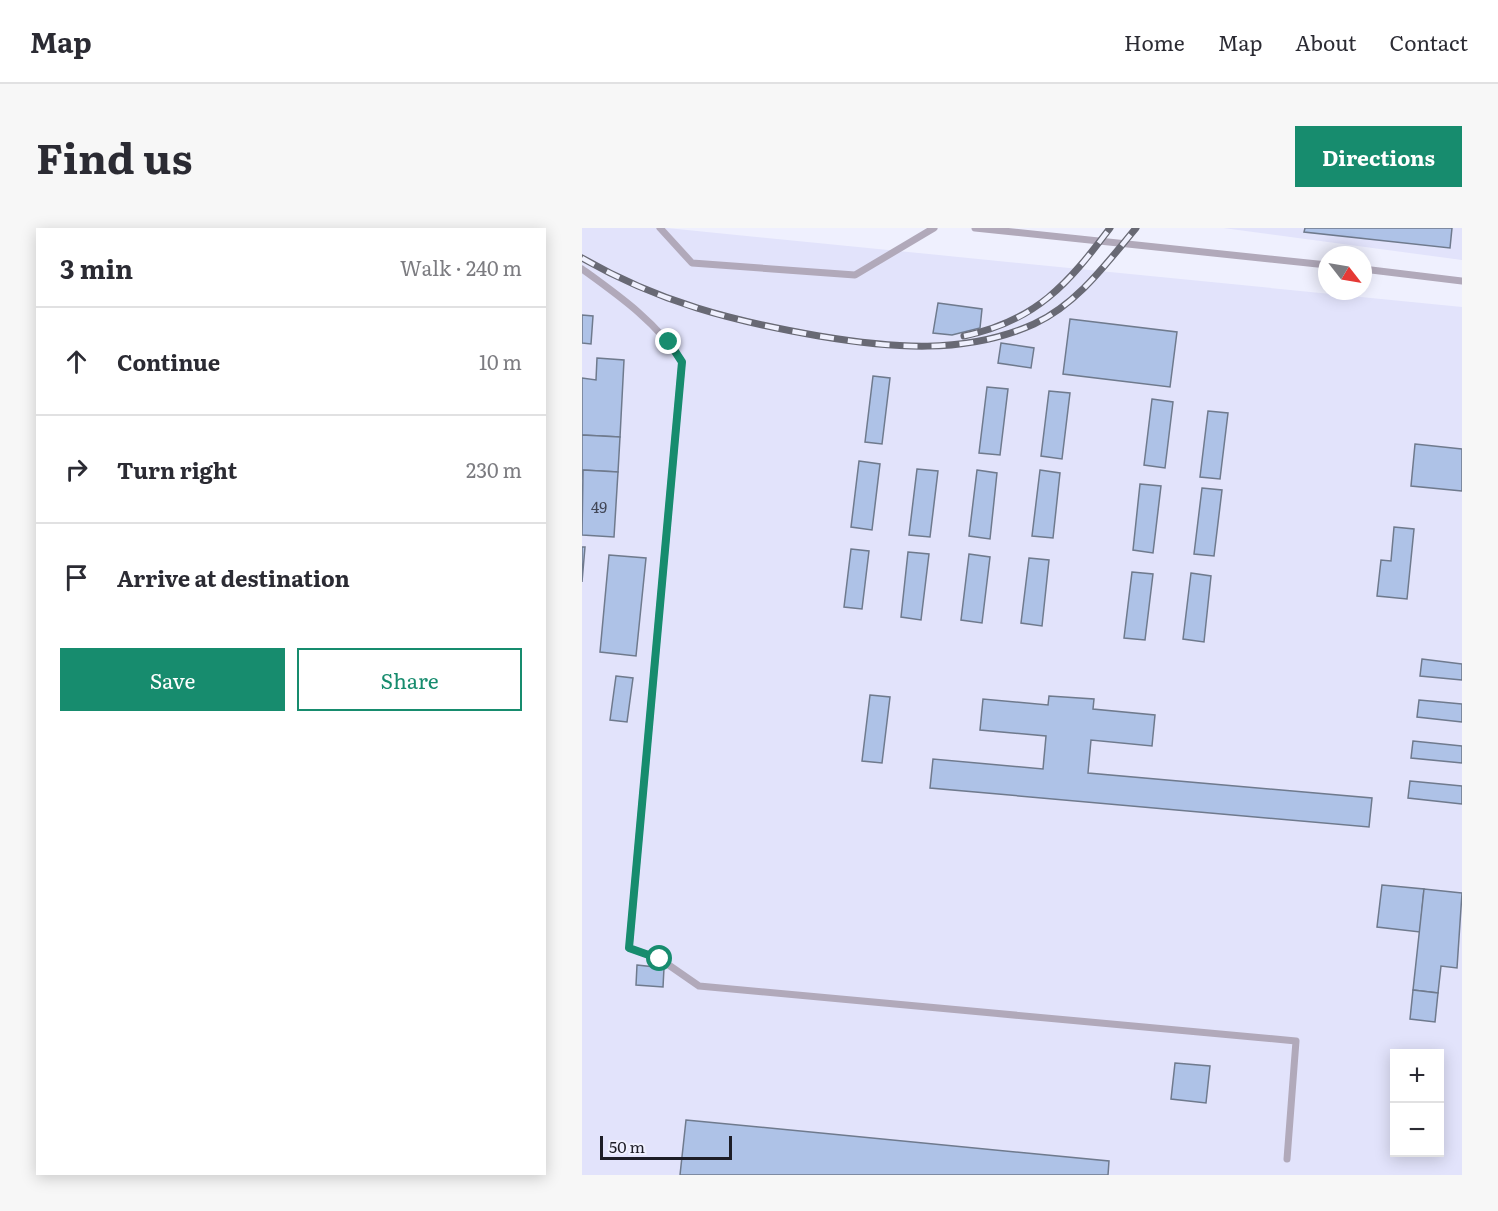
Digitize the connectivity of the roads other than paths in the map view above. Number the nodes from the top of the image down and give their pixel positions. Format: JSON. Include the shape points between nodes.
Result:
{"nodes":[{"id":1,"x":660,"y":228,"type":"edge"},
{"id":2,"x":934,"y":228,"type":"edge"},
{"id":3,"x":975,"y":228,"type":"edge"},
{"id":4,"x":1318,"y":264,"type":"edge"},
{"id":5,"x":582,"y":269,"type":"edge"},
{"id":6,"x":1372,"y":270,"type":"edge"},
{"id":7,"x":1462,"y":281,"type":"edge"},
{"id":8,"x":1287,"y":1159,"type":"dead end"}],
"edges":[{"from":1,"to":2,"type":"lane","via":[[693,263],[855,275]]},
{"from":3,"to":4,"type":"lane"},
{"from":5,"to":8,"type":"lane","via":[[669,342],[682,362],[629,948],[660,959],[699,986],[1296,1041]]},
{"from":6,"to":7,"type":"lane"}]}
